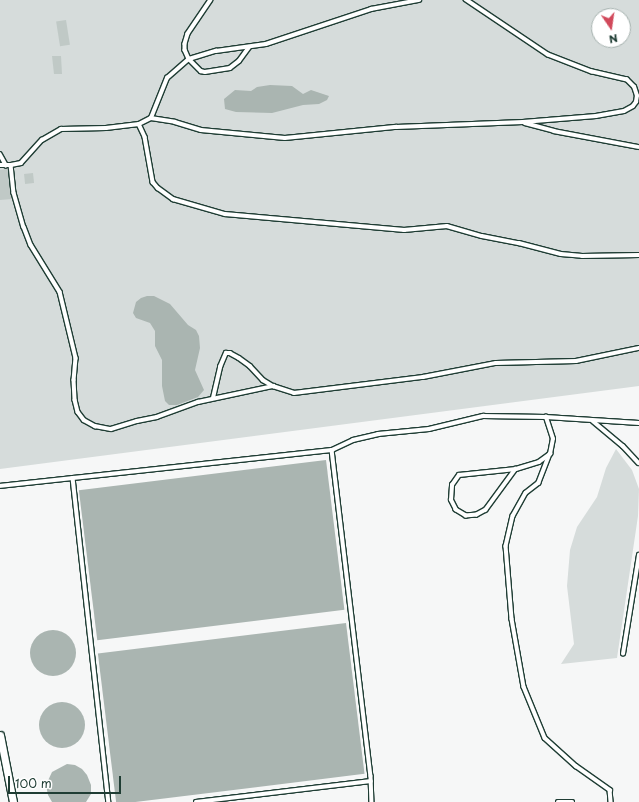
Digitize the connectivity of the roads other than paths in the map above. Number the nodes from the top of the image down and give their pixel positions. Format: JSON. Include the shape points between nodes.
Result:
{"nodes":[{"id":1,"x":211,"y":0,"type":"edge"},
{"id":2,"x":419,"y":0,"type":"edge"},
{"id":3,"x":466,"y":0,"type":"edge"},
{"id":4,"x":249,"y":46,"type":"junction"},
{"id":5,"x":189,"y":59,"type":"junction"},
{"id":6,"x":634,"y":87,"type":"junction"},
{"id":7,"x":639,"y":94,"type":"edge"},
{"id":8,"x":151,"y":118,"type":"junction"},
{"id":9,"x":523,"y":122,"type":"junction"},
{"id":10,"x":139,"y":124,"type":"junction"},
{"id":11,"x":639,"y":147,"type":"edge"},
{"id":12,"x":0,"y":154,"type":"edge"},
{"id":13,"x":6,"y":165,"type":"junction"},
{"id":14,"x":11,"y":165,"type":"junction"},
{"id":15,"x":0,"y":166,"type":"edge"},
{"id":16,"x":639,"y":255,"type":"edge"},
{"id":17,"x":639,"y":348,"type":"edge"},
{"id":18,"x":273,"y":386,"type":"junction"},
{"id":19,"x":213,"y":398,"type":"junction"},
{"id":20,"x":546,"y":417,"type":"junction"},
{"id":21,"x":592,"y":420,"type":"junction"},
{"id":22,"x":639,"y":424,"type":"edge"},
{"id":23,"x":332,"y":450,"type":"junction"},
{"id":24,"x":550,"y":454,"type":"junction"},
{"id":25,"x":639,"y":462,"type":"edge"},
{"id":26,"x":516,"y":469,"type":"junction"},
{"id":27,"x":73,"y":478,"type":"junction"},
{"id":28,"x":0,"y":486,"type":"edge"},
{"id":29,"x":639,"y":555,"type":"edge"},
{"id":30,"x":623,"y":654,"type":"dead end"},
{"id":31,"x":0,"y":735,"type":"edge"},
{"id":32,"x":371,"y":781,"type":"junction"},
{"id":33,"x":13,"y":802,"type":"edge"},
{"id":34,"x":109,"y":802,"type":"edge"},
{"id":35,"x":196,"y":802,"type":"edge"},
{"id":36,"x":372,"y":802,"type":"edge"},
{"id":37,"x":558,"y":802,"type":"edge"},
{"id":38,"x":572,"y":802,"type":"edge"},
{"id":39,"x":611,"y":802,"type":"edge"}],
"edges":[{"from":1,"to":5,"type":"lane","via":[[184,44]]},
{"from":2,"to":4,"type":"lane","via":[[371,9],[278,41]]},
{"from":3,"to":6,"type":"lane","via":[[548,55],[592,72],[627,80]]},
{"from":4,"to":5,"type":"lane","via":[[216,51]]},
{"from":4,"to":5,"type":"lane","via":[[239,61],[230,68],[200,71]]},
{"from":5,"to":8,"type":"lane","via":[[167,78]]},
{"from":6,"to":7,"type":"lane"},
{"from":6,"to":9,"type":"lane","via":[[636,102],[624,111]]},
{"from":8,"to":9,"type":"lane","via":[[201,130],[277,138],[396,127]]},
{"from":8,"to":10,"type":"lane"},
{"from":9,"to":11,"type":"lane","via":[[554,131]]},
{"from":10,"to":14,"type":"lane","via":[[61,129],[42,140],[21,163]]},
{"from":10,"to":16,"type":"lane","via":[[145,137],[152,177],[158,188],[173,199],[225,214],[409,230],[447,226],[561,254]]},
{"from":12,"to":13,"type":"lane"},
{"from":13,"to":14,"type":"lane"},
{"from":13,"to":15,"type":"lane"},
{"from":14,"to":19,"type":"lane","via":[[14,193],[24,227],[31,245],[60,292],[76,358],[75,400],[78,412],[84,420],[94,426],[111,429]]},
{"from":17,"to":18,"type":"lane","via":[[576,361],[496,363],[423,377],[306,392],[294,393]]},
{"from":18,"to":19,"type":"lane"},
{"from":18,"to":19,"type":"lane","via":[[239,358],[226,353]]},
{"from":20,"to":21,"type":"lane"},
{"from":20,"to":23,"type":"lane","via":[[483,416],[428,429],[378,434],[353,440]]},
{"from":20,"to":24,"type":"lane","via":[[553,439]]},
{"from":21,"to":22,"type":"lane"},
{"from":21,"to":25,"type":"lane"},
{"from":23,"to":27,"type":"lane"},
{"from":23,"to":32,"type":"lane"},
{"from":24,"to":26,"type":"lane","via":[[539,462]]},
{"from":24,"to":39,"type":"lane","via":[[539,483],[526,493],[514,516],[506,546],[512,619],[524,687],[545,738],[576,766],[610,790]]},
{"from":26,"to":26,"type":"lane","via":[[459,475],[452,484],[451,500],[456,510],[466,516],[477,515],[486,510]]},
{"from":27,"to":28,"type":"lane"},
{"from":27,"to":34,"type":"lane"},
{"from":29,"to":30,"type":"lane"},
{"from":31,"to":33,"type":"street"},
{"from":32,"to":35,"type":"lane"},
{"from":32,"to":36,"type":"lane"},
{"from":37,"to":38,"type":"lane"}]}
